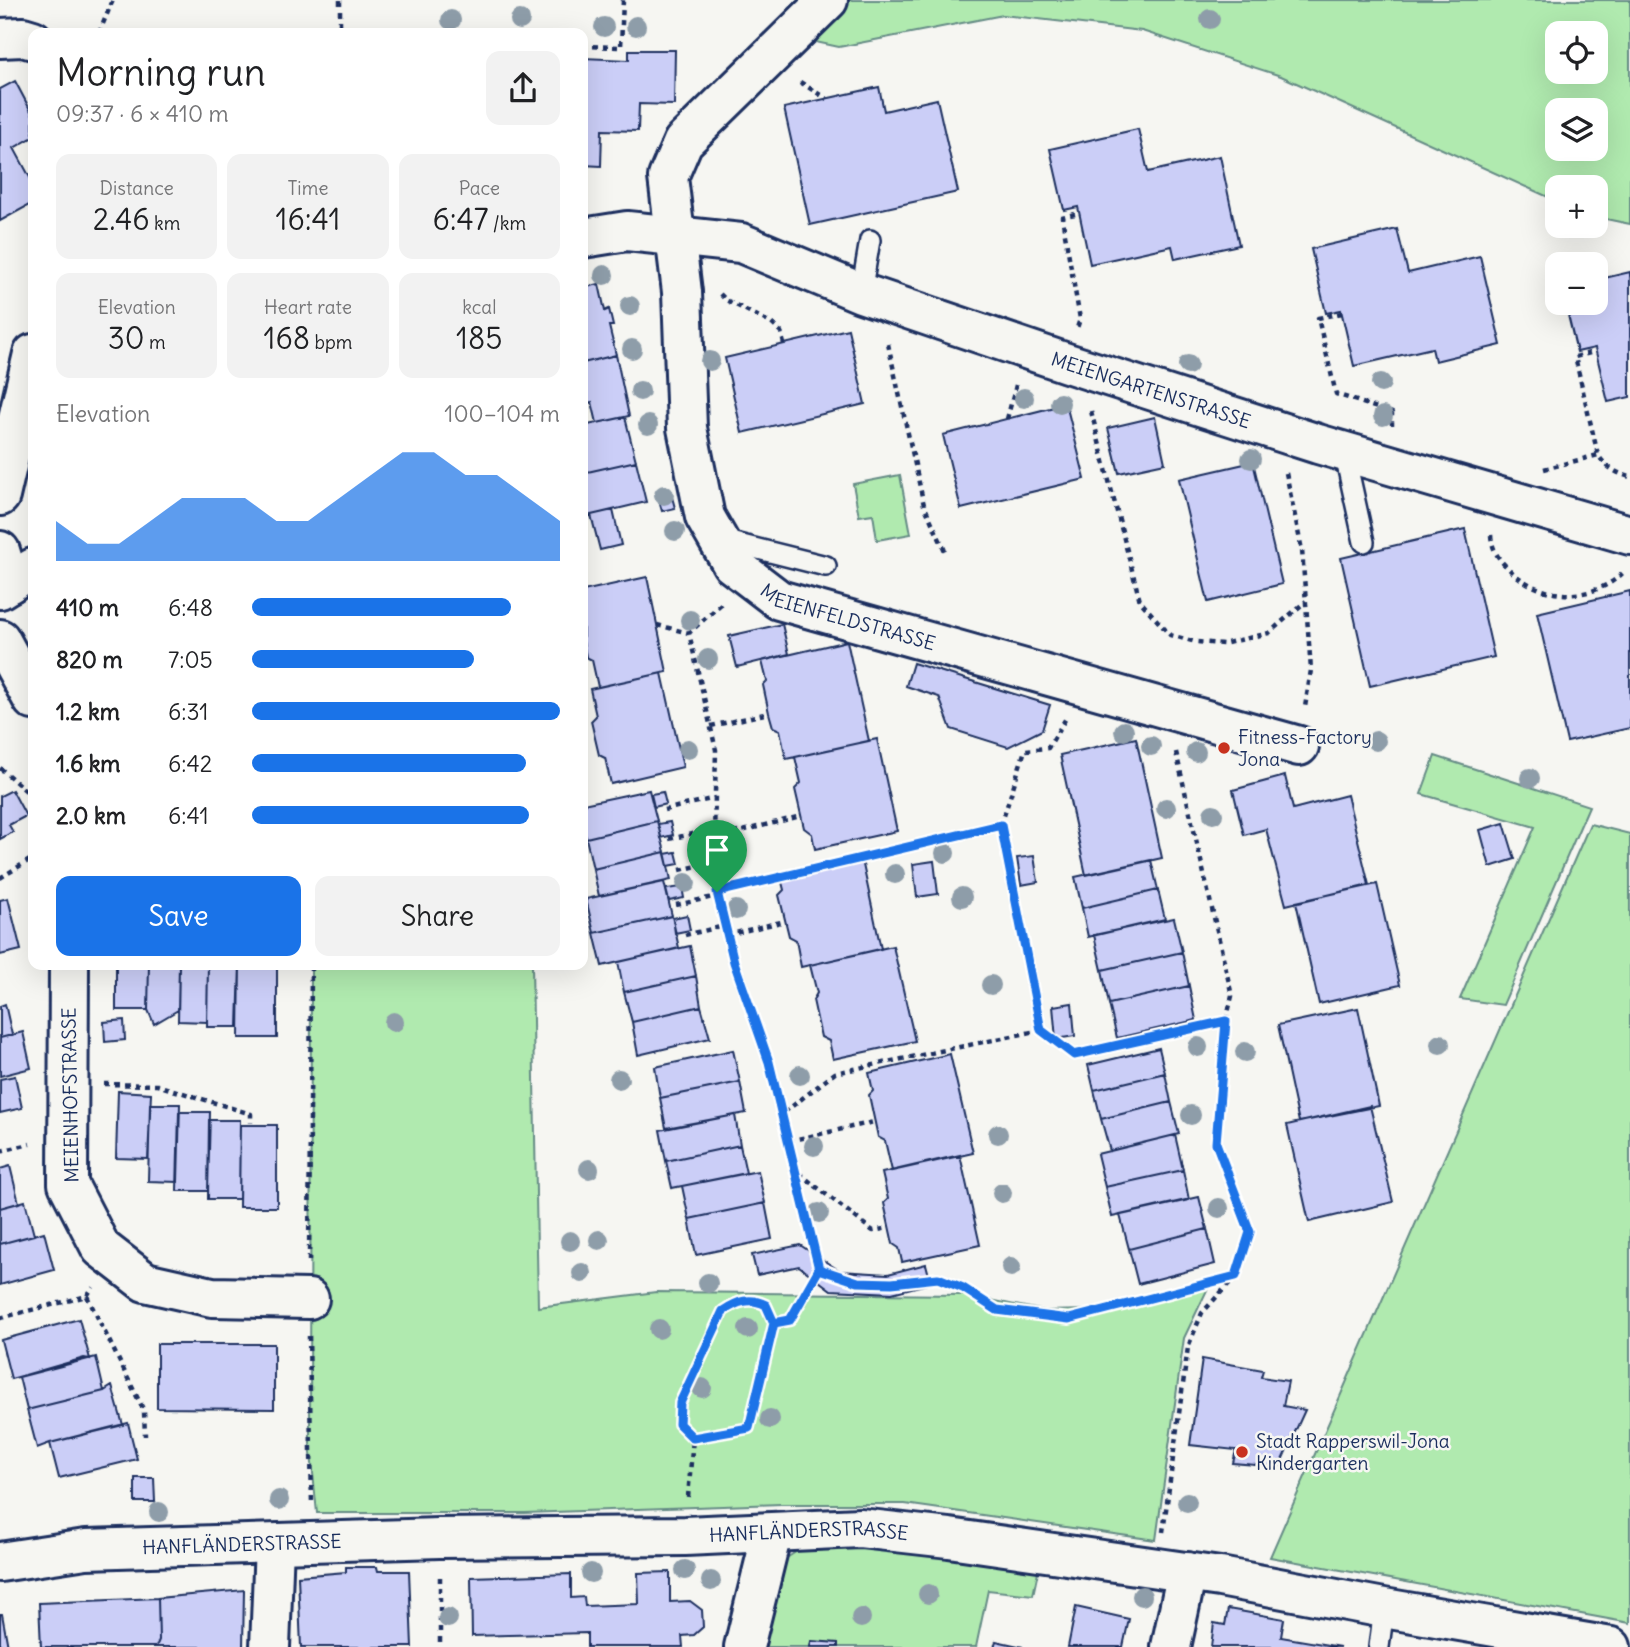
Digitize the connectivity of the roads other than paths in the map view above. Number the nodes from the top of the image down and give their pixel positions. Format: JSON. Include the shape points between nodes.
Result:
{"nodes":[{"id":1,"x":825,"y":1,"type":"edge"},
{"id":2,"x":0,"y":38,"type":"edge"},
{"id":3,"x":28,"y":38,"type":"edge"},
{"id":4,"x":675,"y":235,"type":"junction"},
{"id":5,"x":588,"y":237,"type":"edge"},
{"id":6,"x":870,"y":240,"type":"dead end"},
{"id":7,"x":861,"y":293,"type":"junction"},
{"id":8,"x":28,"y":376,"type":"edge"},
{"id":9,"x":1344,"y":451,"type":"junction"},
{"id":10,"x":0,"y":496,"type":"edge"},
{"id":11,"x":1630,"y":535,"type":"edge"},
{"id":12,"x":717,"y":538,"type":"junction"},
{"id":13,"x":1364,"y":542,"type":"dead end"},
{"id":14,"x":826,"y":566,"type":"dead end"},
{"id":15,"x":0,"y":639,"type":"edge"},
{"id":16,"x":28,"y":691,"type":"edge"},
{"id":17,"x":1298,"y":746,"type":"road end"},
{"id":18,"x":69,"y":970,"type":"edge"},
{"id":19,"x":309,"y":1299,"type":"road end"},
{"id":20,"x":772,"y":1533,"type":"junction"},
{"id":21,"x":274,"y":1544,"type":"junction"},
{"id":22,"x":0,"y":1562,"type":"edge"},
{"id":23,"x":1187,"y":1572,"type":"junction"},
{"id":24,"x":1384,"y":1608,"type":"junction"},
{"id":25,"x":270,"y":1647,"type":"edge"},
{"id":26,"x":744,"y":1647,"type":"edge"},
{"id":27,"x":1171,"y":1647,"type":"edge"},
{"id":28,"x":1379,"y":1647,"type":"edge"},
{"id":29,"x":1611,"y":1647,"type":"edge"}],
"edges":[{"from":1,"to":4,"type":"street","name":"MEIENFELDSTRASSE","via":[[683,142],[668,177]]},
{"from":2,"to":3,"type":"street"},
{"from":4,"to":5,"type":"street","name":"MEIENGARTENSTRASSE","via":[[627,231]]},
{"from":4,"to":7,"type":"street","name":"MEIENGARTENSTRASSE","via":[[741,243]]},
{"from":4,"to":12,"type":"street","name":"MEIENFELDSTRASSE","via":[[687,428],[705,517]]},
{"from":6,"to":7,"type":"lane"},
{"from":7,"to":9,"type":"street","name":"MEIENGARTENSTRASSE"},
{"from":8,"to":10,"type":"street"},
{"from":9,"to":11,"type":"street","name":"MEIENGARTENSTRASSE"},
{"from":9,"to":13,"type":"lane"},
{"from":12,"to":14,"type":"lane"},
{"from":12,"to":17,"type":"street","name":"MEIENFELDSTRASSE","via":[[732,564],[779,600]]},
{"from":15,"to":16,"type":"street"},
{"from":18,"to":19,"type":"street","name":"MEIENHOFSTRASSE","via":[[68,1184],[101,1248],[145,1282],[212,1297]]},
{"from":20,"to":21,"type":"street","name":"HANFLÄNDERSTRASSE"},
{"from":20,"to":23,"type":"street","name":"HANFLÄNDERSTRASSE","via":[[860,1528]]},
{"from":20,"to":26,"type":"street"},
{"from":21,"to":22,"type":"street","name":"HANFLÄNDERSTRASSE","via":[[86,1549]]},
{"from":21,"to":25,"type":"street"},
{"from":23,"to":24,"type":"street","name":"HANFLÄNDERSTRASSE"},
{"from":23,"to":27,"type":"street"},
{"from":24,"to":28,"type":"lane"},
{"from":24,"to":29,"type":"street","name":"HANFLÄNDERSTRASSE"}]}
